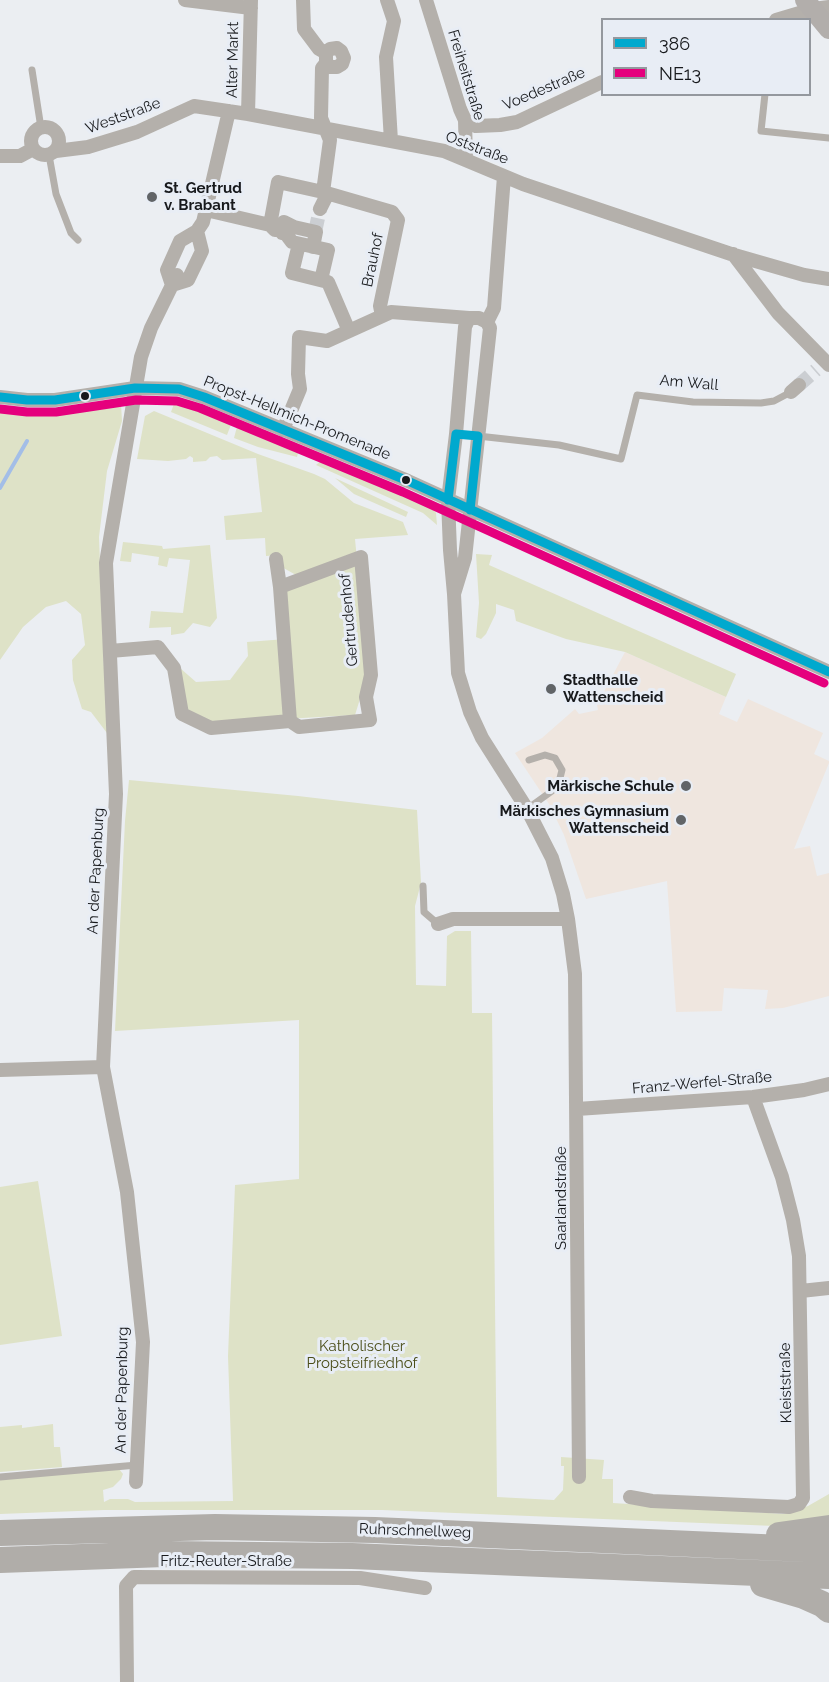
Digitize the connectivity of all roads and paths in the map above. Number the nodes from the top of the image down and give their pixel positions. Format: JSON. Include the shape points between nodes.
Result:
{"nodes":[{"id":1,"x":185,"y":0,"type":"edge"},
{"id":2,"x":303,"y":0,"type":"edge"},
{"id":3,"x":387,"y":0,"type":"edge"},
{"id":4,"x":426,"y":0,"type":"edge"},
{"id":5,"x":251,"y":4,"type":"edge"},
{"id":6,"x":817,"y":4,"type":"edge"},
{"id":7,"x":781,"y":18,"type":"edge"},
{"id":8,"x":829,"y":29,"type":"edge"},
{"id":9,"x":32,"y":70,"type":"dead end"},
{"id":10,"x":601,"y":83,"type":"edge"},
{"id":11,"x":765,"y":96,"type":"edge"},
{"id":12,"x":200,"y":106,"type":"joint"},
{"id":13,"x":229,"y":111,"type":"junction"},
{"id":14,"x":248,"y":114,"type":"junction"},
{"id":15,"x":465,"y":120,"type":"junction"},
{"id":16,"x":40,"y":128,"type":"junction"},
{"id":17,"x":324,"y":128,"type":"junction"},
{"id":18,"x":829,"y":138,"type":"edge"},
{"id":19,"x":391,"y":141,"type":"junction"},
{"id":20,"x":33,"y":149,"type":"junction"},
{"id":21,"x":52,"y":153,"type":"junction"},
{"id":22,"x":0,"y":156,"type":"edge"},
{"id":23,"x":466,"y":160,"type":"junction"},
{"id":24,"x":504,"y":176,"type":"junction"},
{"id":25,"x":323,"y":192,"type":"junction"},
{"id":26,"x":320,"y":209,"type":"tunnel mouth"},
{"id":27,"x":206,"y":210,"type":"junction"},
{"id":28,"x":277,"y":225,"type":"junction"},
{"id":29,"x":198,"y":231,"type":"junction"},
{"id":30,"x":78,"y":240,"type":"dead end"},
{"id":31,"x":298,"y":244,"type":"junction"},
{"id":32,"x":313,"y":247,"type":"junction"},
{"id":33,"x":733,"y":254,"type":"junction"},
{"id":34,"x":829,"y":279,"type":"edge"},
{"id":35,"x":174,"y":280,"type":"junction"},
{"id":36,"x":321,"y":280,"type":"junction"},
{"id":37,"x":382,"y":316,"type":"junction"},
{"id":38,"x":469,"y":318,"type":"junction"},
{"id":39,"x":487,"y":322,"type":"junction"},
{"id":40,"x":349,"y":331,"type":"junction"},
{"id":41,"x":824,"y":366,"type":"edge"},
{"id":42,"x":135,"y":388,"type":"junction"},
{"id":43,"x":795,"y":389,"type":"tunnel mouth"},
{"id":44,"x":0,"y":397,"type":"edge"},
{"id":45,"x":283,"y":430,"type":"junction"},
{"id":46,"x":456,"y":434,"type":"junction"},
{"id":47,"x":478,"y":435,"type":"junction"},
{"id":48,"x":448,"y":500,"type":"junction"},
{"id":49,"x":470,"y":510,"type":"junction"},
{"id":50,"x":276,"y":559,"type":"dead end"},
{"id":51,"x":280,"y":587,"type":"junction"},
{"id":52,"x":454,"y":594,"type":"junction"},
{"id":53,"x":110,"y":651,"type":"junction"},
{"id":54,"x":829,"y":672,"type":"edge"},
{"id":55,"x":290,"y":721,"type":"junction"},
{"id":56,"x":529,"y":760,"type":"dead end"},
{"id":57,"x":526,"y":809,"type":"junction"},
{"id":58,"x":423,"y":886,"type":"dead end"},
{"id":59,"x":568,"y":919,"type":"junction"},
{"id":60,"x":438,"y":924,"type":"joint"},
{"id":61,"x":103,"y":1067,"type":"junction"},
{"id":62,"x":0,"y":1070,"type":"edge"},
{"id":63,"x":829,"y":1084,"type":"edge"},
{"id":64,"x":753,"y":1096,"type":"junction"},
{"id":65,"x":577,"y":1109,"type":"junction"},
{"id":66,"x":829,"y":1288,"type":"edge"},
{"id":67,"x":801,"y":1291,"type":"junction"},
{"id":68,"x":137,"y":1465,"type":"junction"},
{"id":69,"x":0,"y":1477,"type":"edge"},
{"id":70,"x":579,"y":1477,"type":"dead end"},
{"id":71,"x":136,"y":1482,"type":"dead end"},
{"id":72,"x":630,"y":1497,"type":"dead end"},
{"id":73,"x":829,"y":1528,"type":"edge"},
{"id":74,"x":0,"y":1533,"type":"edge"},
{"id":75,"x":690,"y":1545,"type":"junction"},
{"id":76,"x":829,"y":1550,"type":"edge"},
{"id":77,"x":0,"y":1560,"type":"edge"},
{"id":78,"x":704,"y":1570,"type":"junction"},
{"id":79,"x":829,"y":1576,"type":"edge"},
{"id":80,"x":425,"y":1588,"type":"dead end"},
{"id":81,"x":829,"y":1611,"type":"edge"},
{"id":82,"x":127,"y":1682,"type":"edge"}],
"edges":[{"from":1,"to":5,"type":"street","name":"Alter Markt"},
{"from":2,"to":17,"type":"street","via":[[304,29],[326,58],[322,68]]},
{"from":3,"to":19,"type":"street","via":[[394,21],[386,57]]},
{"from":4,"to":15,"type":"street","name":"Freiheitstraße"},
{"from":5,"to":14,"type":"street","name":"Alter Markt"},
{"from":6,"to":7,"type":"street"},
{"from":6,"to":8,"type":"street"},
{"from":9,"to":16,"type":"lane"},
{"from":10,"to":15,"type":"street","name":"Voedestraße","via":[[517,122],[476,126]]},
{"from":11,"to":18,"type":"lane","via":[[761,131]]},
{"from":12,"to":13,"type":"street","name":"Oststraße"},
{"from":12,"to":21,"type":"street","name":"Weststraße","via":[[136,132]]},
{"from":13,"to":14,"type":"street","name":"Oststraße"},
{"from":13,"to":27,"type":"street","name":"An der Papenburg"},
{"from":14,"to":17,"type":"street","name":"Oststraße"},
{"from":15,"to":23,"type":"street","name":"Freiheitstraße"},
{"from":16,"to":20,"type":"street","via":[[31,138]]},
{"from":16,"to":21,"type":"street","via":[[48,127],[57,133],[60,143]]},
{"from":17,"to":19,"type":"street","name":"Oststraße"},
{"from":17,"to":25,"type":"street","via":[[330,140]]},
{"from":19,"to":23,"type":"street","name":"Oststraße","via":[[444,151]]},
{"from":20,"to":21,"type":"street","name":"Weststraße","via":[[40,154]]},
{"from":20,"to":22,"type":"street","via":[[20,156]]},
{"from":21,"to":30,"type":"lane","via":[[56,194],[71,233]]},
{"from":23,"to":24,"type":"street","name":"Oststraße"},
{"from":24,"to":33,"type":"street","name":"Oststraße"},
{"from":24,"to":39,"type":"street","name":"Saarlandstraße","via":[[494,308]]},
{"from":25,"to":26,"type":"street","via":[[325,199]]},
{"from":25,"to":28,"type":"street","name":"Brauhof","via":[[279,183]]},
{"from":25,"to":37,"type":"street","name":"Brauhof","via":[[392,212],[398,220],[380,306]]},
{"from":27,"to":28,"type":"street"},
{"from":27,"to":29,"type":"street","name":"An der Papenburg"},
{"from":28,"to":31,"type":"street"},
{"from":28,"to":32,"type":"street","via":[[316,232]]},
{"from":29,"to":35,"type":"street","name":"An der Papenburg","via":[[180,241],[167,270]]},
{"from":29,"to":35,"type":"street","name":"An der Papenburg","via":[[202,251],[188,280]]},
{"from":31,"to":32,"type":"street"},
{"from":31,"to":36,"type":"street","via":[[292,273]]},
{"from":32,"to":36,"type":"street","via":[[328,250]]},
{"from":33,"to":34,"type":"street","name":"Oststraße"},
{"from":33,"to":41,"type":"street"},
{"from":35,"to":42,"type":"street","name":"An der Papenburg","via":[[141,357]]},
{"from":36,"to":40,"type":"street","via":[[328,282]]},
{"from":37,"to":38,"type":"street","via":[[391,312]]},
{"from":37,"to":40,"type":"street"},
{"from":38,"to":39,"type":"street"},
{"from":38,"to":46,"type":"street","name":"Saarlandstraße"},
{"from":39,"to":47,"type":"street","name":"Saarlandstraße","via":[[490,328]]},
{"from":40,"to":45,"type":"street","via":[[327,341],[299,338],[300,389]]},
{"from":42,"to":44,"type":"street","name":"Propst-Hellmich-Promenade","via":[[55,400]]},
{"from":42,"to":45,"type":"street","name":"Propst-Hellmich-Promenade","via":[[179,389]]},
{"from":42,"to":53,"type":"street","name":"An der Papenburg","via":[[106,563]]},
{"from":43,"to":47,"type":"lane","name":"Am Wall","via":[[774,401],[761,403],[693,402],[637,395],[621,459],[559,445]]},
{"from":45,"to":48,"type":"street","name":"Propst-Hellmich-Promenade"},
{"from":46,"to":47,"type":"street"},
{"from":46,"to":48,"type":"street","name":"Saarlandstraße"},
{"from":47,"to":49,"type":"street","name":"Saarlandstraße"},
{"from":48,"to":49,"type":"street","name":"Propst-Hellmich-Promenade"},
{"from":48,"to":52,"type":"street","name":"Saarlandstraße"},
{"from":49,"to":52,"type":"street","name":"Saarlandstraße","via":[[465,558]]},
{"from":49,"to":54,"type":"street","name":"Propst-Hellmich-Promenade"},
{"from":50,"to":51,"type":"street"},
{"from":51,"to":55,"type":"street"},
{"from":51,"to":55,"type":"street","name":"Gertrudenhof","via":[[361,557],[370,720],[299,727]]},
{"from":52,"to":57,"type":"street","name":"Saarlandstraße","via":[[455,643],[463,692],[482,738]]},
{"from":53,"to":55,"type":"street","name":"Gertrudenhof","via":[[158,647],[174,668],[182,714],[212,728]]},
{"from":53,"to":61,"type":"street","name":"An der Papenburg","via":[[116,794]]},
{"from":56,"to":57,"type":"lane","via":[[545,755],[555,758],[562,770],[552,791]]},
{"from":57,"to":59,"type":"street","name":"Saarlandstraße","via":[[552,858]]},
{"from":58,"to":60,"type":"lane","via":[[424,912]]},
{"from":59,"to":60,"type":"street","via":[[453,919]]},
{"from":59,"to":65,"type":"street","name":"Saarlandstraße","via":[[575,974]]},
{"from":61,"to":62,"type":"street"},
{"from":61,"to":68,"type":"street","name":"An der Papenburg","via":[[127,1192],[143,1342]]},
{"from":63,"to":64,"type":"street","name":"Franz-Werfel-Straße"},
{"from":64,"to":65,"type":"street","name":"Franz-Werfel-Straße"},
{"from":64,"to":67,"type":"street","name":"Kleiststraße","via":[[788,1198]]},
{"from":65,"to":70,"type":"street","name":"Saarlandstraße"},
{"from":66,"to":67,"type":"street"},
{"from":67,"to":72,"type":"street","name":"Kleiststraße","via":[[805,1491],[799,1504],[789,1507]]},
{"from":68,"to":69,"type":"lane","name":"An der Papenburg"},
{"from":68,"to":71,"type":"street","name":"An der Papenburg"},
{"from":73,"to":75,"type":"highway"},
{"from":74,"to":75,"type":"highway","name":"Ruhrschnellweg","via":[[215,1527],[375,1530]]},
{"from":75,"to":76,"type":"highway","name":"Ruhrschnellweg"},
{"from":77,"to":78,"type":"highway","name":"Ruhrschnellweg","via":[[164,1554],[352,1556]]},
{"from":78,"to":79,"type":"highway","name":"Ruhrschnellweg"},
{"from":78,"to":81,"type":"highway","via":[[787,1589]]},
{"from":80,"to":82,"type":"street","name":"Fritz-Reuter-Straße","via":[[360,1578],[134,1577],[126,1586]]}]}
